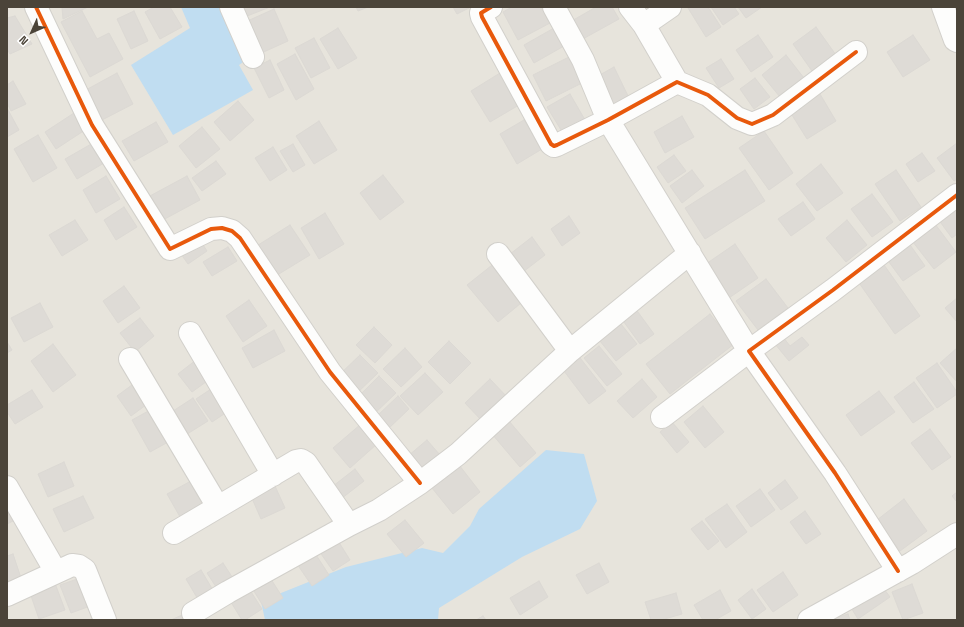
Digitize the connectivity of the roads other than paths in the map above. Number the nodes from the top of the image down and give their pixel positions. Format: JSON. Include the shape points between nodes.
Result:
{"nodes":[{"id":1,"x":36,"y":7,"type":"edge"},
{"id":2,"x":231,"y":7,"type":"edge"},
{"id":3,"x":492,"y":7,"type":"edge"},
{"id":4,"x":554,"y":7,"type":"edge"},
{"id":5,"x":630,"y":7,"type":"edge"},
{"id":6,"x":670,"y":7,"type":"edge"},
{"id":7,"x":942,"y":7,"type":"edge"},
{"id":8,"x":644,"y":25,"type":"junction"},
{"id":9,"x":957,"y":41,"type":"edge"},
{"id":10,"x":856,"y":52,"type":"dead end"},
{"id":11,"x":253,"y":57,"type":"dead end"},
{"id":12,"x":677,"y":82,"type":"junction"},
{"id":13,"x":608,"y":120,"type":"junction"},
{"id":14,"x":957,"y":195,"type":"edge"},
{"id":15,"x":690,"y":253,"type":"junction"},
{"id":16,"x":498,"y":254,"type":"dead end"},
{"id":17,"x":190,"y":333,"type":"dead end"},
{"id":18,"x":570,"y":351,"type":"junction"},
{"id":19,"x":749,"y":351,"type":"junction"},
{"id":20,"x":130,"y":359,"type":"dead end"},
{"id":21,"x":662,"y":417,"type":"dead end"},
{"id":22,"x":273,"y":475,"type":"junction"},
{"id":23,"x":420,"y":483,"type":"junction"},
{"id":24,"x":7,"y":487,"type":"edge"},
{"id":25,"x":218,"y":507,"type":"junction"},
{"id":26,"x":349,"y":525,"type":"junction"},
{"id":27,"x":174,"y":533,"type":"dead end"},
{"id":28,"x":957,"y":534,"type":"edge"},
{"id":29,"x":898,"y":571,"type":"junction"},
{"id":30,"x":56,"y":572,"type":"junction"},
{"id":31,"x":7,"y":594,"type":"edge"},
{"id":32,"x":193,"y":613,"type":"dead end"},
{"id":33,"x":105,"y":620,"type":"edge"},
{"id":34,"x":809,"y":620,"type":"edge"}],
"edges":[{"from":1,"to":23,"type":"street","via":[[92,125],[170,249],[211,229],[222,228],[232,231],[240,238],[330,372]]},
{"from":2,"to":11,"type":"street"},
{"from":3,"to":13,"type":"street","via":[[481,13],[482,17],[551,144],[557,145]]},
{"from":4,"to":13,"type":"street","via":[[583,60]]},
{"from":5,"to":8,"type":"street"},
{"from":6,"to":8,"type":"street"},
{"from":7,"to":9,"type":"street"},
{"from":8,"to":12,"type":"street"},
{"from":10,"to":12,"type":"street","via":[[773,115],[752,124],[737,118],[708,95]]},
{"from":12,"to":13,"type":"street"},
{"from":13,"to":15,"type":"street"},
{"from":14,"to":19,"type":"street"},
{"from":15,"to":18,"type":"street"},
{"from":15,"to":19,"type":"street"},
{"from":16,"to":18,"type":"street"},
{"from":17,"to":22,"type":"street"},
{"from":18,"to":23,"type":"street","via":[[458,454]]},
{"from":19,"to":21,"type":"street"},
{"from":19,"to":29,"type":"street","via":[[835,473]]},
{"from":20,"to":25,"type":"street"},
{"from":22,"to":25,"type":"street"},
{"from":22,"to":26,"type":"street","via":[[301,460]]},
{"from":23,"to":26,"type":"street","via":[[379,510]]},
{"from":24,"to":30,"type":"street"},
{"from":25,"to":27,"type":"street"},
{"from":26,"to":32,"type":"street"},
{"from":28,"to":29,"type":"street"},
{"from":29,"to":34,"type":"street"},
{"from":30,"to":31,"type":"street"},
{"from":30,"to":33,"type":"street","via":[[72,565],[85,570]]}]}
